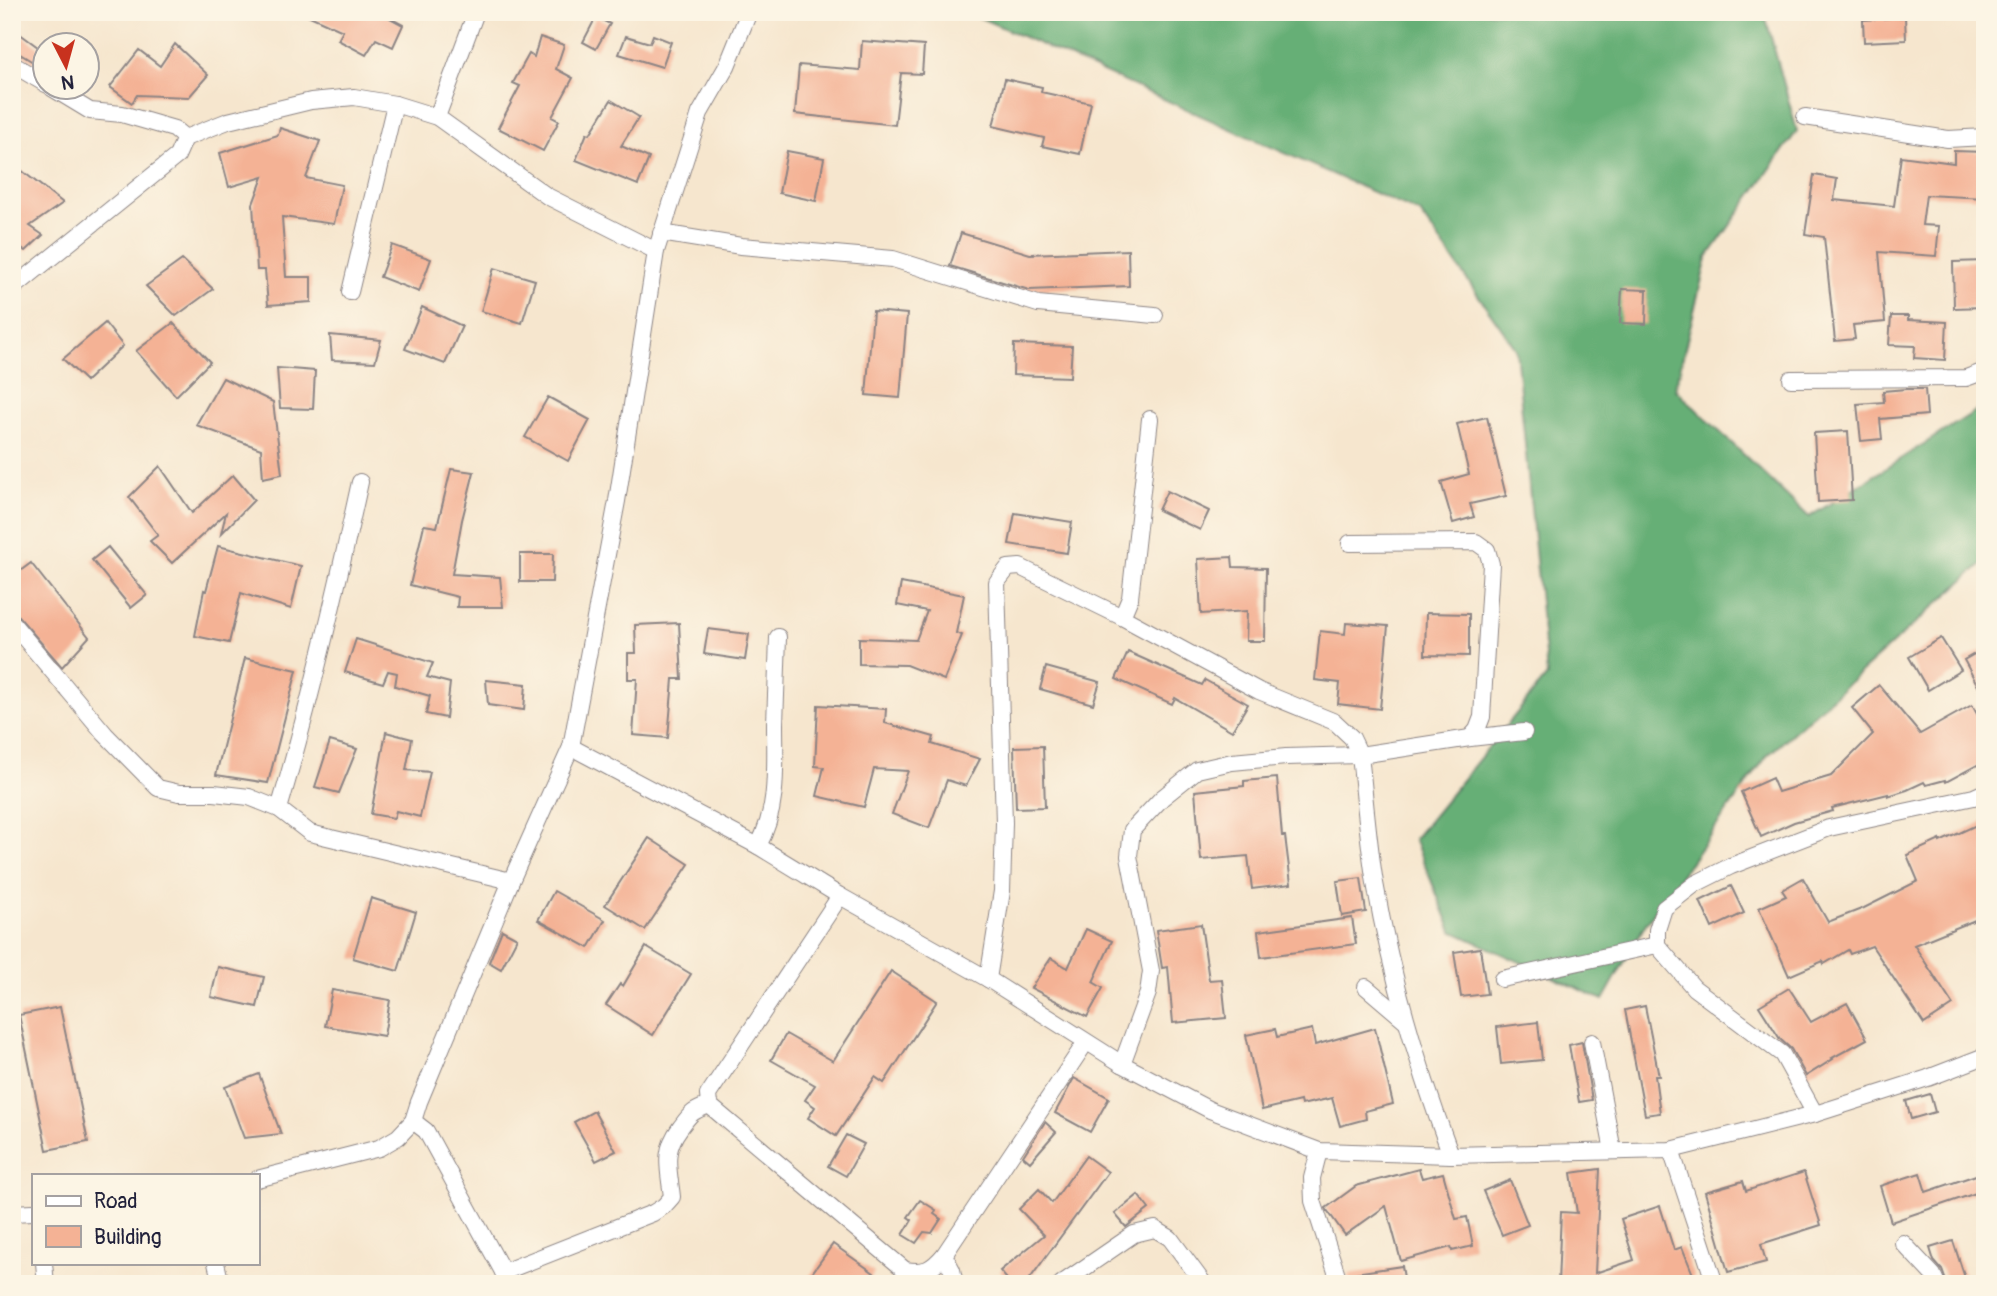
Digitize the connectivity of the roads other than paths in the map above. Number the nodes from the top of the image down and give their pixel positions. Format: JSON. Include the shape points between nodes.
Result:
{"nodes":[{"id":1,"x":477,"y":12,"type":"edge"},
{"id":2,"x":749,"y":12,"type":"edge"},
{"id":3,"x":12,"y":64,"type":"edge"},
{"id":4,"x":32,"y":76,"type":"edge"},
{"id":5,"x":75,"y":102,"type":"edge"},
{"id":6,"x":395,"y":104,"type":"junction"},
{"id":7,"x":436,"y":117,"type":"junction"},
{"id":8,"x":1805,"y":117,"type":"dead end"},
{"id":9,"x":1985,"y":137,"type":"edge"},
{"id":10,"x":185,"y":138,"type":"junction"},
{"id":11,"x":661,"y":233,"type":"junction"},
{"id":12,"x":656,"y":251,"type":"junction"},
{"id":13,"x":12,"y":289,"type":"edge"},
{"id":14,"x":350,"y":292,"type":"dead end"},
{"id":15,"x":1155,"y":314,"type":"dead end"},
{"id":16,"x":1985,"y":371,"type":"edge"},
{"id":17,"x":1791,"y":379,"type":"dead end"},
{"id":18,"x":1150,"y":419,"type":"dead end"},
{"id":19,"x":360,"y":482,"type":"dead end"},
{"id":20,"x":1350,"y":543,"type":"dead end"},
{"id":21,"x":1122,"y":617,"type":"junction"},
{"id":22,"x":12,"y":623,"type":"edge"},
{"id":23,"x":778,"y":637,"type":"dead end"},
{"id":24,"x":1524,"y":732,"type":"dead end"},
{"id":25,"x":1470,"y":738,"type":"junction"},
{"id":26,"x":571,"y":747,"type":"junction"},
{"id":27,"x":1360,"y":755,"type":"junction"},
{"id":28,"x":1985,"y":792,"type":"edge"},
{"id":29,"x":279,"y":809,"type":"junction"},
{"id":30,"x":758,"y":846,"type":"junction"},
{"id":31,"x":511,"y":881,"type":"junction"},
{"id":32,"x":840,"y":896,"type":"junction"},
{"id":33,"x":1657,"y":945,"type":"junction"},
{"id":34,"x":988,"y":979,"type":"junction"},
{"id":35,"x":1502,"y":979,"type":"dead end"},
{"id":36,"x":1366,"y":987,"type":"dead end"},
{"id":37,"x":1406,"y":1021,"type":"junction"},
{"id":38,"x":1086,"y":1042,"type":"junction"},
{"id":39,"x":1592,"y":1042,"type":"dead end"},
{"id":40,"x":1985,"y":1056,"type":"edge"},
{"id":41,"x":1122,"y":1064,"type":"junction"},
{"id":42,"x":709,"y":1105,"type":"junction"},
{"id":43,"x":1815,"y":1114,"type":"junction"},
{"id":44,"x":413,"y":1121,"type":"junction"},
{"id":45,"x":1671,"y":1150,"type":"junction"},
{"id":46,"x":1319,"y":1151,"type":"junction"},
{"id":47,"x":1613,"y":1151,"type":"junction"},
{"id":48,"x":1451,"y":1156,"type":"junction"},
{"id":49,"x":259,"y":1178,"type":"edge"},
{"id":50,"x":32,"y":1212,"type":"edge"},
{"id":51,"x":12,"y":1213,"type":"edge"},
{"id":52,"x":1903,"y":1243,"type":"dead end"},
{"id":53,"x":44,"y":1264,"type":"edge"},
{"id":54,"x":216,"y":1264,"type":"edge"},
{"id":55,"x":905,"y":1270,"type":"junction"},
{"id":56,"x":950,"y":1270,"type":"edge"},
{"id":57,"x":505,"y":1278,"type":"edge"},
{"id":58,"x":46,"y":1284,"type":"edge"},
{"id":59,"x":221,"y":1284,"type":"edge"},
{"id":60,"x":894,"y":1284,"type":"edge"},
{"id":61,"x":966,"y":1284,"type":"edge"},
{"id":62,"x":1061,"y":1284,"type":"edge"},
{"id":63,"x":1204,"y":1284,"type":"edge"},
{"id":64,"x":1340,"y":1284,"type":"edge"},
{"id":65,"x":1715,"y":1284,"type":"edge"},
{"id":66,"x":1937,"y":1284,"type":"edge"}],
"edges":[{"from":1,"to":7,"type":"street"},
{"from":2,"to":11,"type":"street","via":[[727,66],[700,113]]},
{"from":3,"to":4,"type":"street"},
{"from":5,"to":10,"type":"street","via":[[90,111],[122,114],[174,129]]},
{"from":6,"to":7,"type":"street"},
{"from":6,"to":10,"type":"street","via":[[354,97],[311,101],[228,121]]},
{"from":6,"to":14,"type":"street"},
{"from":7,"to":12,"type":"street","via":[[547,196]]},
{"from":8,"to":9,"type":"street","via":[[1948,139]]},
{"from":10,"to":13,"type":"street","via":[[177,156]]},
{"from":11,"to":12,"type":"street"},
{"from":11,"to":15,"type":"street","via":[[741,246],[893,259],[1038,304]]},
{"from":12,"to":26,"type":"street","via":[[617,501]]},
{"from":16,"to":17,"type":"street","via":[[1966,378]]},
{"from":18,"to":21,"type":"street","via":[[1130,598]]},
{"from":19,"to":29,"type":"street","via":[[301,735]]},
{"from":20,"to":25,"type":"street","via":[[1476,542],[1487,550],[1491,564],[1482,717]]},
{"from":21,"to":27,"type":"street","via":[[1259,691],[1335,722],[1352,738]]},
{"from":21,"to":34,"type":"street","via":[[1020,568],[1007,568],[997,582],[1004,823],[1002,891]]},
{"from":22,"to":29,"type":"street","via":[[105,734],[158,788],[249,797]]},
{"from":23,"to":30,"type":"street","via":[[772,808]]},
{"from":24,"to":25,"type":"street"},
{"from":25,"to":27,"type":"street"},
{"from":26,"to":30,"type":"street"},
{"from":26,"to":31,"type":"street"},
{"from":27,"to":37,"type":"street","via":[[1375,883]]},
{"from":27,"to":41,"type":"street","via":[[1232,762],[1197,771],[1162,797],[1132,830],[1129,856],[1151,971],[1148,993]]},
{"from":28,"to":33,"type":"street","via":[[1829,828],[1731,866],[1695,884],[1664,908]]},
{"from":29,"to":31,"type":"street","via":[[310,833]]},
{"from":30,"to":32,"type":"street"},
{"from":31,"to":44,"type":"street"},
{"from":32,"to":34,"type":"street"},
{"from":32,"to":42,"type":"street","via":[[708,1095]]},
{"from":33,"to":35,"type":"street"},
{"from":33,"to":43,"type":"street","via":[[1694,988],[1782,1054]]},
{"from":34,"to":38,"type":"street"},
{"from":36,"to":37,"type":"street"},
{"from":37,"to":48,"type":"street"},
{"from":38,"to":41,"type":"street"},
{"from":38,"to":56,"type":"street","via":[[1022,1136]]},
{"from":39,"to":47,"type":"street"},
{"from":40,"to":43,"type":"street"},
{"from":41,"to":46,"type":"street","via":[[1210,1110]]},
{"from":42,"to":55,"type":"street"},
{"from":42,"to":57,"type":"street","via":[[693,1111],[668,1149],[672,1197],[664,1206]]},
{"from":43,"to":45,"type":"street"},
{"from":44,"to":49,"type":"street","via":[[379,1148]]},
{"from":44,"to":57,"type":"street","via":[[426,1132]]},
{"from":45,"to":47,"type":"street"},
{"from":45,"to":65,"type":"street"},
{"from":46,"to":48,"type":"street"},
{"from":46,"to":64,"type":"street","via":[[1312,1178],[1313,1201]]},
{"from":47,"to":48,"type":"street"},
{"from":50,"to":51,"type":"street"},
{"from":52,"to":66,"type":"street"},
{"from":53,"to":58,"type":"street"},
{"from":54,"to":59,"type":"street"},
{"from":55,"to":56,"type":"street"},
{"from":55,"to":60,"type":"street"},
{"from":56,"to":61,"type":"street"},
{"from":62,"to":63,"type":"street","via":[[1134,1234],[1155,1229],[1170,1238]]}]}
